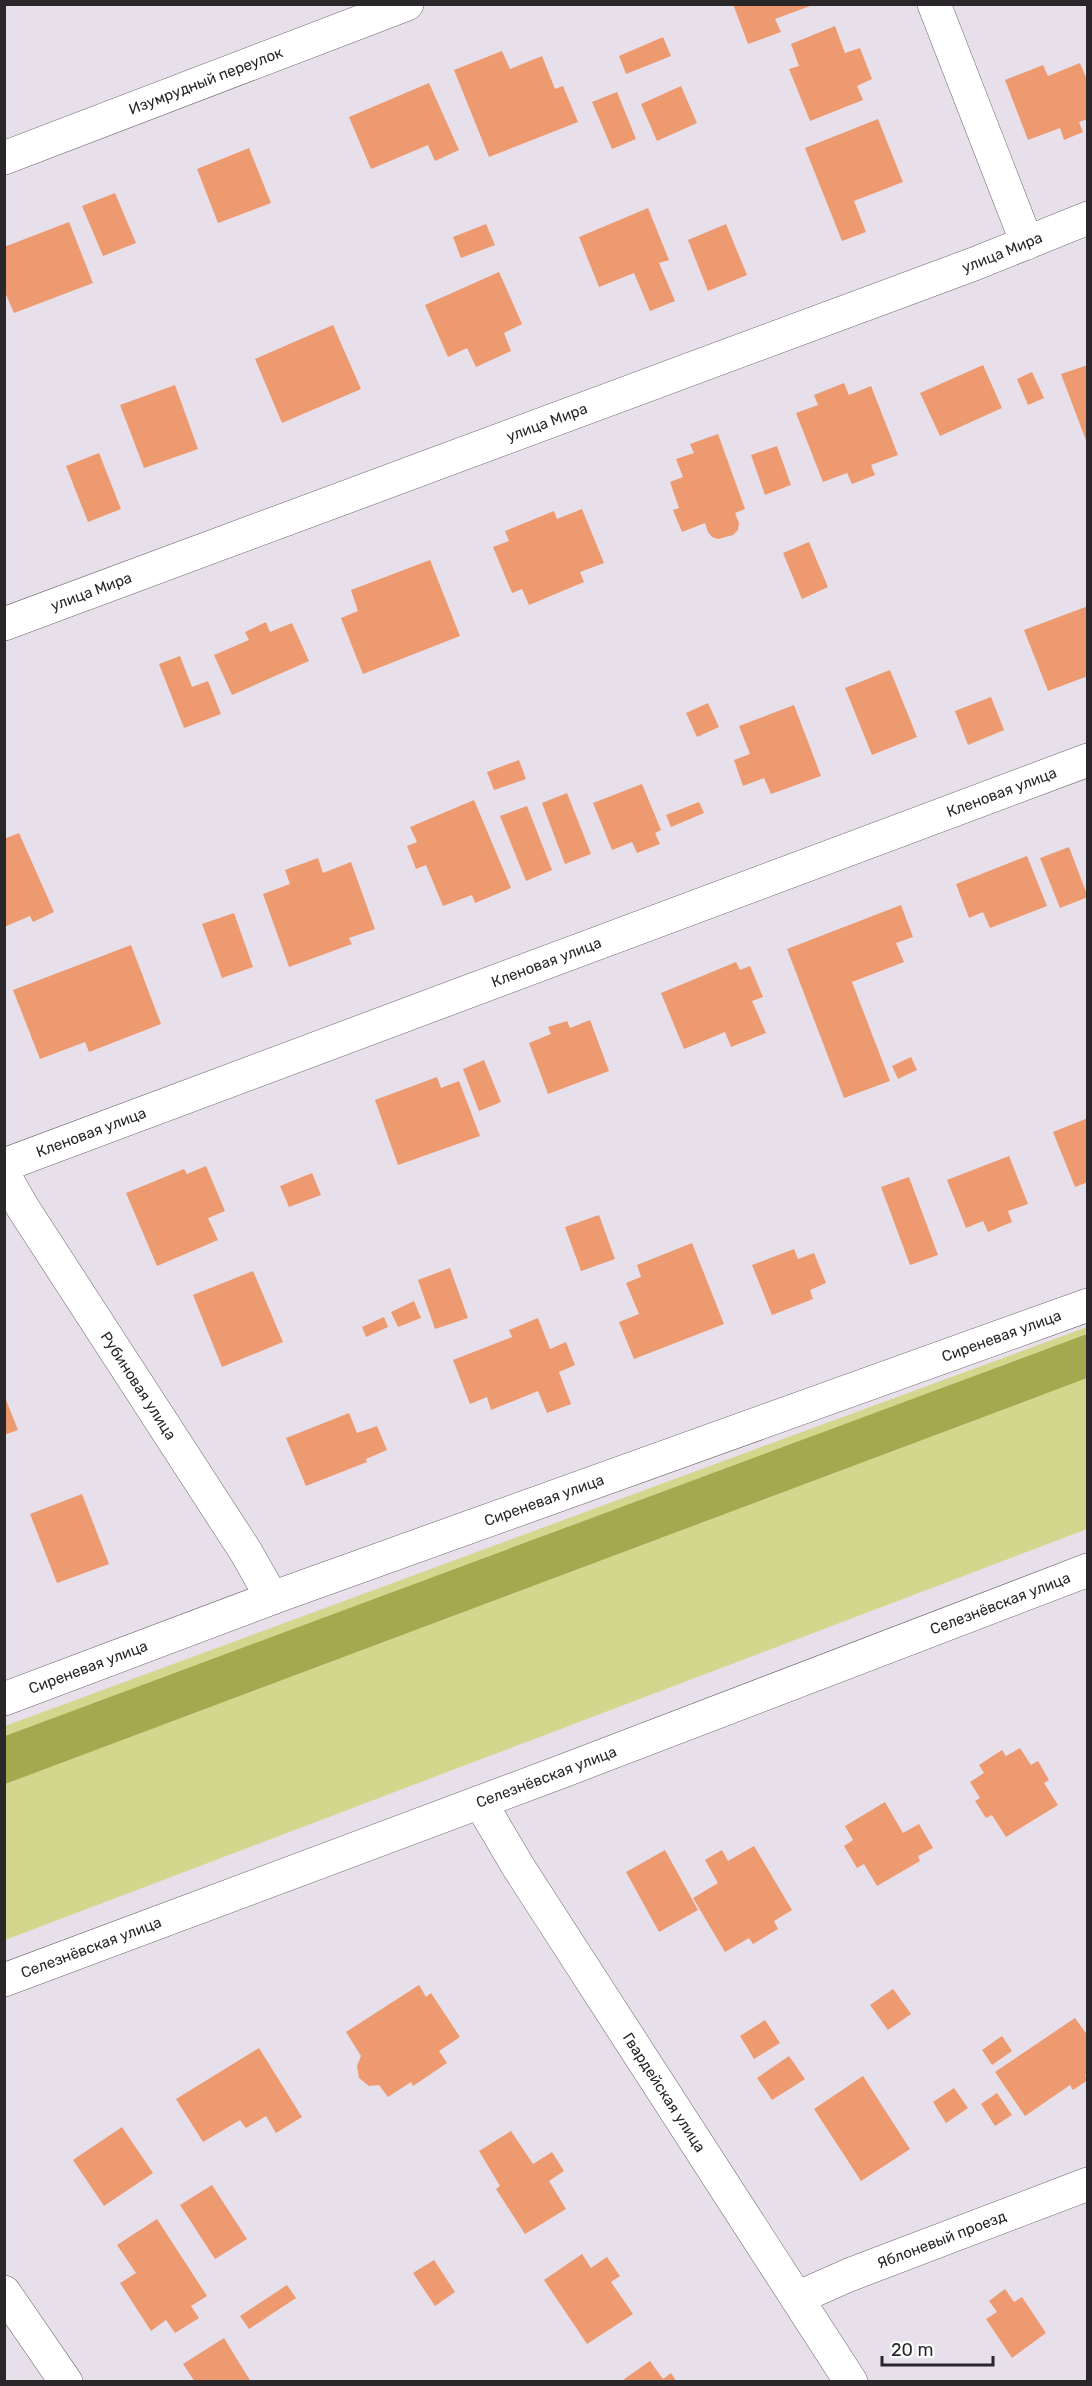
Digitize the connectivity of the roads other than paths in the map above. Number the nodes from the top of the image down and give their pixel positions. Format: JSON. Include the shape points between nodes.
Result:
{"nodes":[{"id":1,"x":407,"y":4,"type":"edge"},
{"id":2,"x":934,"y":4,"type":"edge"},
{"id":3,"x":4,"y":158,"type":"edge"},
{"id":4,"x":1088,"y":218,"type":"edge"},
{"id":5,"x":1027,"y":243,"type":"junction"},
{"id":6,"x":4,"y":624,"type":"edge"},
{"id":7,"x":1088,"y":760,"type":"edge"},
{"id":8,"x":4,"y":1165,"type":"edge"},
{"id":9,"x":4,"y":1175,"type":"edge"},
{"id":10,"x":1088,"y":1305,"type":"edge"},
{"id":11,"x":1088,"y":1570,"type":"edge"},
{"id":12,"x":272,"y":1598,"type":"junction"},
{"id":13,"x":4,"y":1699,"type":"edge"},
{"id":14,"x":480,"y":1802,"type":"junction"},
{"id":15,"x":4,"y":1980,"type":"edge"},
{"id":16,"x":1088,"y":2184,"type":"edge"},
{"id":17,"x":4,"y":2292,"type":"edge"},
{"id":18,"x":797,"y":2298,"type":"junction"},
{"id":19,"x":66,"y":2382,"type":"edge"},
{"id":20,"x":851,"y":2382,"type":"edge"}],
"edges":[{"from":1,"to":3,"type":"street","name":"Изумрудный переулок"},
{"from":2,"to":5,"type":"street"},
{"from":4,"to":5,"type":"street","name":"улица Мира"},
{"from":5,"to":6,"type":"street","name":"улица Мира"},
{"from":7,"to":8,"type":"street","name":"Кленовая улица"},
{"from":9,"to":12,"type":"street","name":"Рубиновая улица"},
{"from":10,"to":12,"type":"street","name":"Сиреневая улица"},
{"from":11,"to":14,"type":"street","name":"Селезнёвская улица"},
{"from":12,"to":13,"type":"street","name":"Сиреневая улица"},
{"from":14,"to":15,"type":"street","name":"Селезнёвская улица"},
{"from":14,"to":18,"type":"street","name":"Гвардейская улица"},
{"from":16,"to":18,"type":"street","name":"Яблоневый проезд"},
{"from":17,"to":19,"type":"street"},
{"from":18,"to":20,"type":"street","name":"Гвардейская улица"}]}
